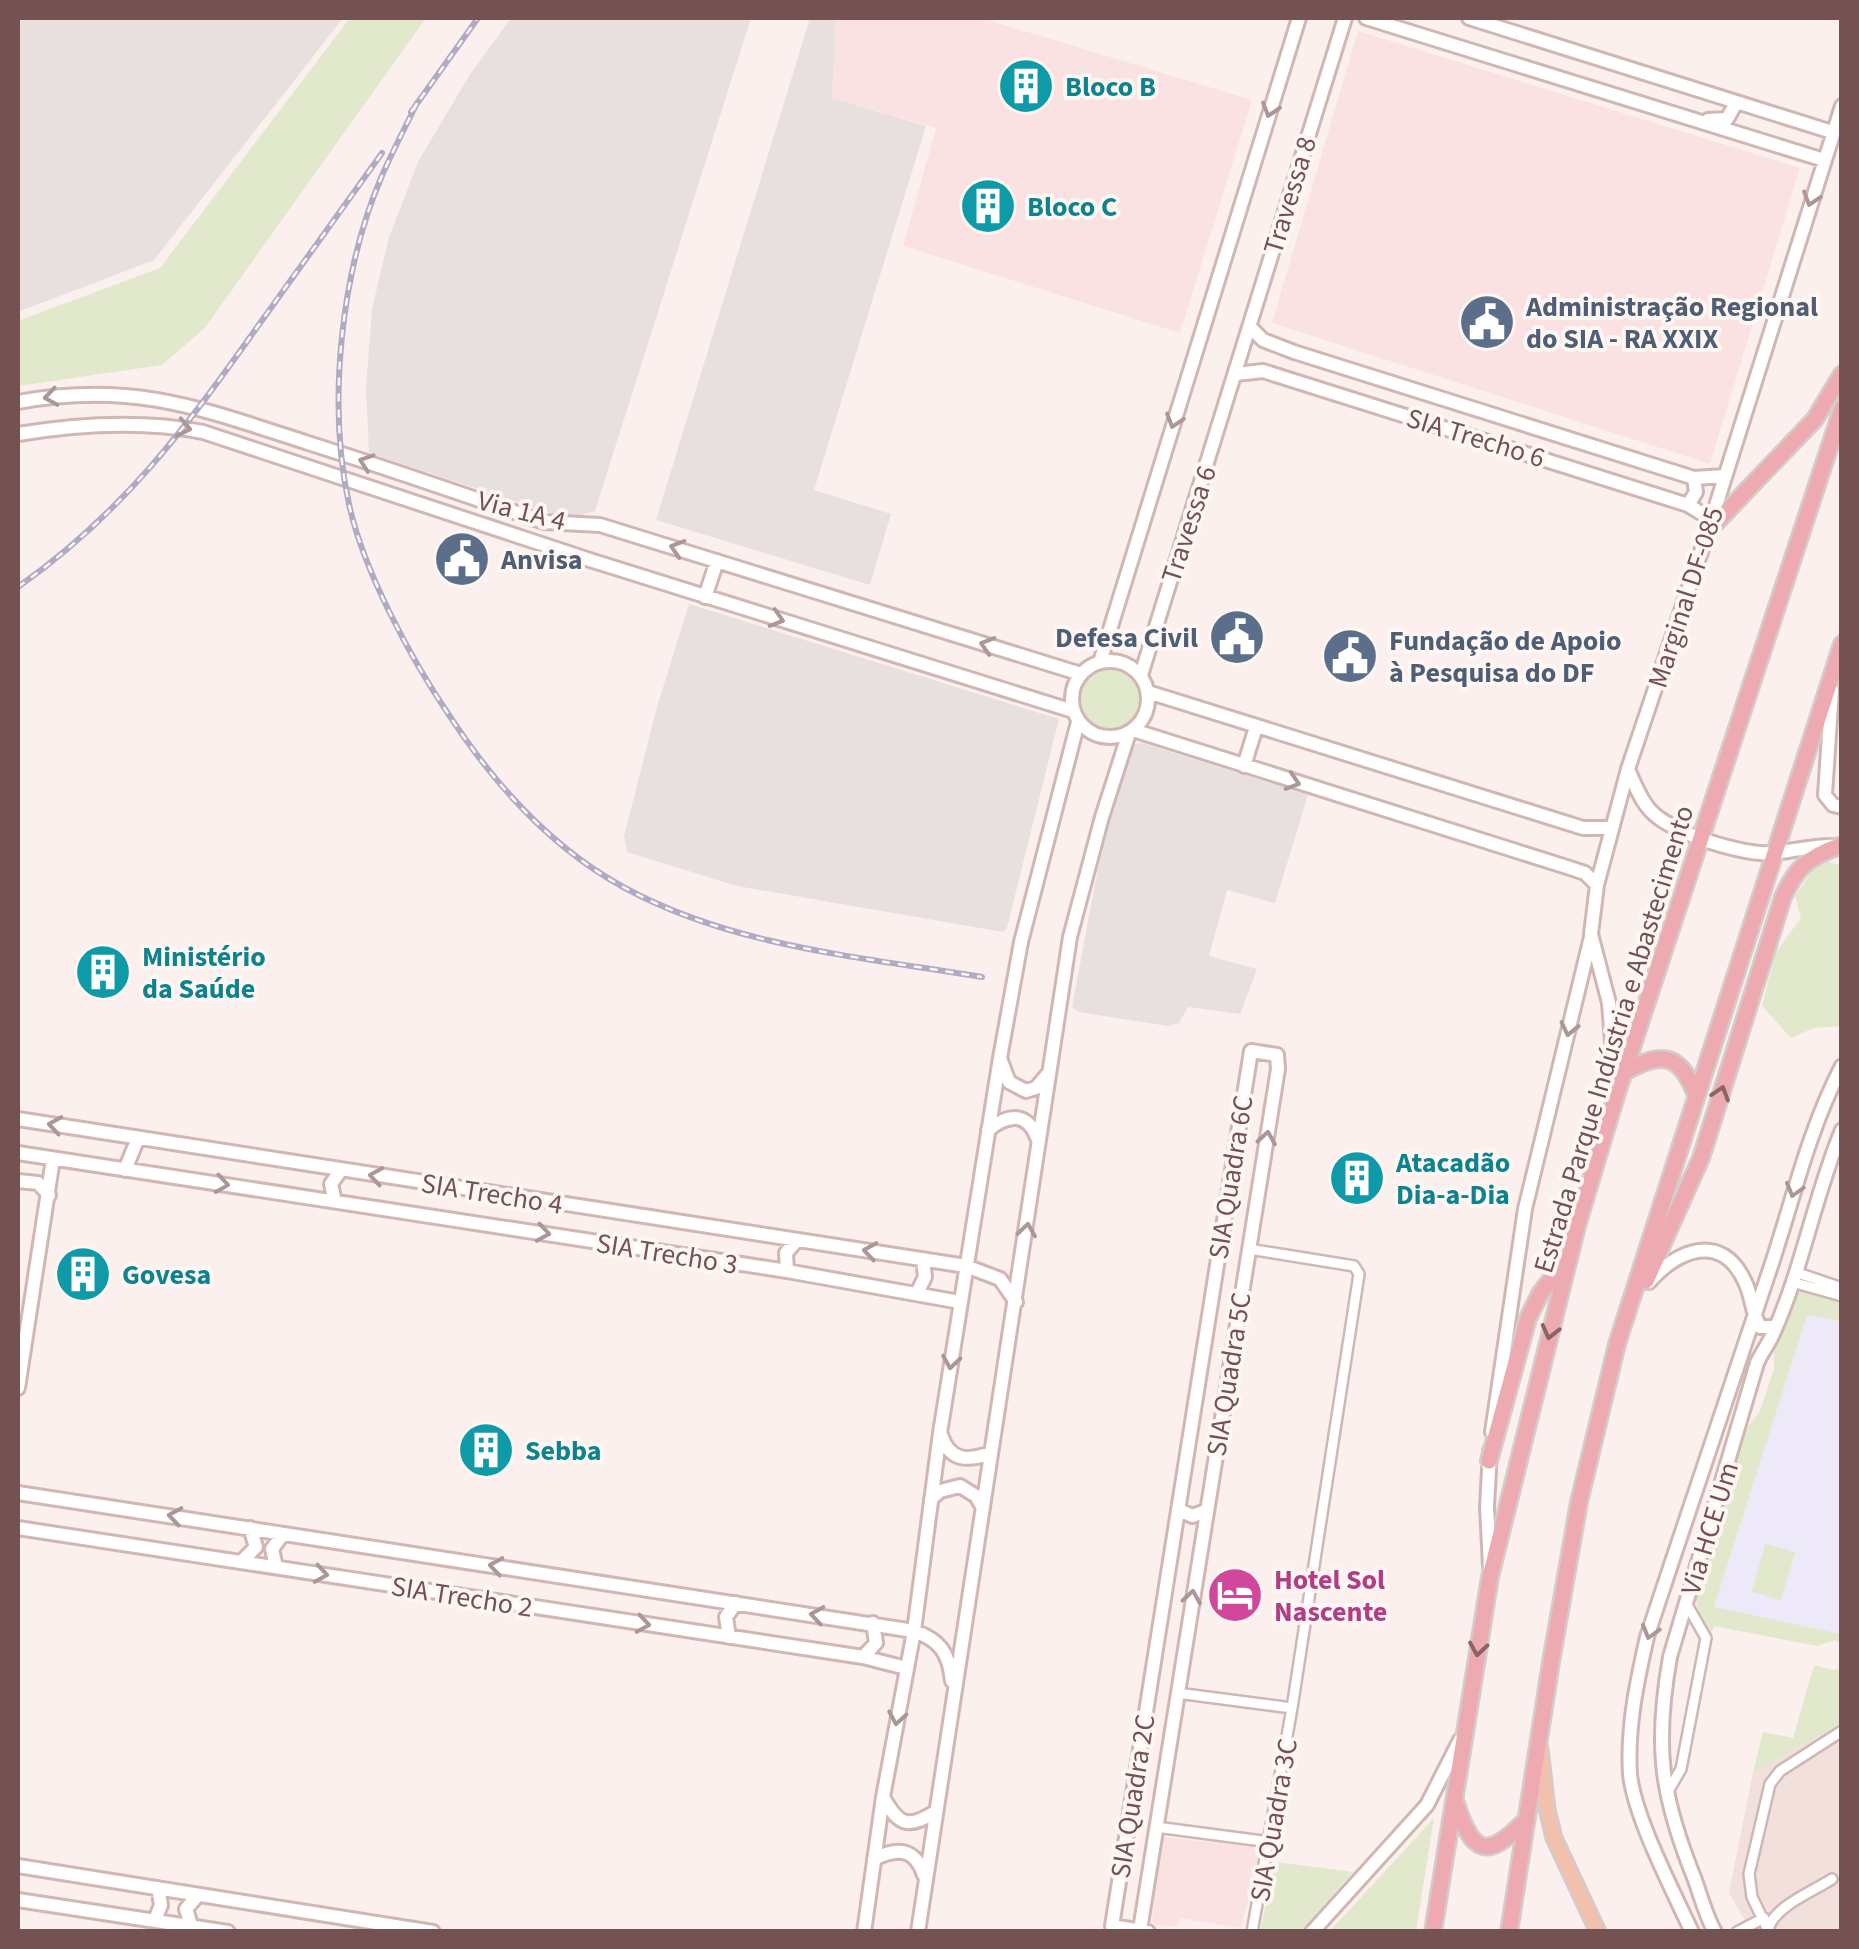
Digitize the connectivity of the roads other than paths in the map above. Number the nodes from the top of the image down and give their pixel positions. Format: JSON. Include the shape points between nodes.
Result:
{"nodes":[{"id":1,"x":1299,"y":18,"type":"edge"},
{"id":2,"x":1345,"y":18,"type":"edge"},
{"id":3,"x":1370,"y":18,"type":"edge"},
{"id":4,"x":1469,"y":18,"type":"edge"},
{"id":5,"x":1620,"y":64,"type":"junction"},
{"id":6,"x":1608,"y":92,"type":"junction"},
{"id":7,"x":1736,"y":103,"type":"junction"},
{"id":8,"x":1842,"y":106,"type":"edge"},
{"id":9,"x":1690,"y":119,"type":"junction"},
{"id":10,"x":1832,"y":132,"type":"junction"},
{"id":11,"x":1824,"y":160,"type":"junction"},
{"id":12,"x":1250,"y":327,"type":"junction"},
{"id":13,"x":1294,"y":352,"type":"junction"},
{"id":14,"x":1236,"y":374,"type":"junction"},
{"id":15,"x":1842,"y":374,"type":"edge"},
{"id":16,"x":1284,"y":377,"type":"junction"},
{"id":17,"x":18,"y":402,"type":"edge"},
{"id":18,"x":1842,"y":409,"type":"edge"},
{"id":19,"x":1482,"y":411,"type":"junction"},
{"id":20,"x":1513,"y":420,"type":"junction"},
{"id":21,"x":18,"y":434,"type":"edge"},
{"id":22,"x":1473,"y":436,"type":"junction"},
{"id":23,"x":1508,"y":447,"type":"junction"},
{"id":24,"x":1725,"y":476,"type":"junction"},
{"id":25,"x":1694,"y":478,"type":"junction"},
{"id":26,"x":1688,"y":505,"type":"junction"},
{"id":27,"x":1710,"y":525,"type":"junction"},
{"id":28,"x":717,"y":561,"type":"junction"},
{"id":29,"x":706,"y":597,"type":"junction"},
{"id":30,"x":1842,"y":644,"type":"edge"},
{"id":31,"x":1100,"y":662,"type":"junction"},
{"id":32,"x":1834,"y":666,"type":"junction"},
{"id":33,"x":1080,"y":674,"type":"junction"},
{"id":34,"x":1141,"y":675,"type":"junction"},
{"id":35,"x":1148,"y":692,"type":"junction"},
{"id":36,"x":1076,"y":716,"type":"junction"},
{"id":37,"x":1256,"y":727,"type":"junction"},
{"id":38,"x":1131,"y":731,"type":"junction"},
{"id":39,"x":1244,"y":766,"type":"junction"},
{"id":40,"x":1628,"y":769,"type":"junction"},
{"id":41,"x":1842,"y":808,"type":"edge"},
{"id":42,"x":1612,"y":828,"type":"junction"},
{"id":43,"x":1702,"y":837,"type":"junction"},
{"id":44,"x":1840,"y":847,"type":"edge"},
{"id":45,"x":1774,"y":853,"type":"junction"},
{"id":46,"x":1597,"y":884,"type":"junction"},
{"id":47,"x":1591,"y":934,"type":"junction"},
{"id":48,"x":1251,"y":1051,"type":"joint"},
{"id":49,"x":1000,"y":1058,"type":"junction"},
{"id":50,"x":1842,"y":1066,"type":"edge"},
{"id":51,"x":1051,"y":1067,"type":"junction"},
{"id":52,"x":1626,"y":1071,"type":"junction"},
{"id":53,"x":1829,"y":1090,"type":"junction"},
{"id":54,"x":1696,"y":1095,"type":"junction"},
{"id":55,"x":1616,"y":1096,"type":"junction"},
{"id":56,"x":18,"y":1119,"type":"edge"},
{"id":57,"x":988,"y":1130,"type":"junction"},
{"id":58,"x":1839,"y":1136,"type":"edge"},
{"id":59,"x":138,"y":1138,"type":"junction"},
{"id":60,"x":1039,"y":1142,"type":"junction"},
{"id":61,"x":18,"y":1153,"type":"edge"},
{"id":62,"x":53,"y":1159,"type":"junction"},
{"id":63,"x":1803,"y":1159,"type":"junction"},
{"id":64,"x":311,"y":1166,"type":"junction"},
{"id":65,"x":125,"y":1170,"type":"junction"},
{"id":66,"x":340,"y":1170,"type":"junction"},
{"id":67,"x":1824,"y":1174,"type":"junction"},
{"id":68,"x":18,"y":1181,"type":"edge"},
{"id":69,"x":1228,"y":1182,"type":"junction"},
{"id":70,"x":1258,"y":1190,"type":"junction"},
{"id":71,"x":48,"y":1196,"type":"junction"},
{"id":72,"x":304,"y":1196,"type":"junction"},
{"id":73,"x":335,"y":1201,"type":"junction"},
{"id":74,"x":1224,"y":1208,"type":"junction"},
{"id":75,"x":1255,"y":1214,"type":"junction"},
{"id":76,"x":797,"y":1240,"type":"junction"},
{"id":77,"x":1249,"y":1249,"type":"junction"},
{"id":78,"x":1570,"y":1253,"type":"junction"},
{"id":79,"x":923,"y":1260,"type":"junction"},
{"id":80,"x":966,"y":1266,"type":"junction"},
{"id":81,"x":787,"y":1271,"type":"junction"},
{"id":82,"x":1793,"y":1277,"type":"junction"},
{"id":83,"x":1642,"y":1290,"type":"junction"},
{"id":84,"x":1842,"y":1292,"type":"edge"},
{"id":85,"x":917,"y":1294,"type":"junction"},
{"id":86,"x":960,"y":1302,"type":"junction"},
{"id":87,"x":1016,"y":1302,"type":"junction"},
{"id":88,"x":1754,"y":1314,"type":"junction"},
{"id":89,"x":1775,"y":1328,"type":"junction"},
{"id":90,"x":1617,"y":1344,"type":"junction"},
{"id":91,"x":18,"y":1388,"type":"edge"},
{"id":92,"x":1726,"y":1396,"type":"junction"},
{"id":93,"x":1745,"y":1410,"type":"junction"},
{"id":94,"x":940,"y":1433,"type":"junction"},
{"id":95,"x":991,"y":1452,"type":"junction"},
{"id":96,"x":1489,"y":1462,"type":"junction"},
{"id":97,"x":18,"y":1493,"type":"edge"},
{"id":98,"x":931,"y":1500,"type":"junction"},
{"id":99,"x":983,"y":1508,"type":"junction"},
{"id":100,"x":1178,"y":1509,"type":"junction"},
{"id":101,"x":1206,"y":1511,"type":"junction"},
{"id":102,"x":18,"y":1528,"type":"edge"},
{"id":103,"x":250,"y":1528,"type":"junction"},
{"id":104,"x":283,"y":1534,"type":"junction"},
{"id":105,"x":1172,"y":1537,"type":"junction"},
{"id":106,"x":1200,"y":1542,"type":"junction"},
{"id":107,"x":242,"y":1562,"type":"junction"},
{"id":108,"x":276,"y":1567,"type":"junction"},
{"id":109,"x":1490,"y":1577,"type":"junction"},
{"id":110,"x":736,"y":1602,"type":"junction"},
{"id":111,"x":1686,"y":1603,"type":"junction"},
{"id":112,"x":873,"y":1623,"type":"junction"},
{"id":113,"x":914,"y":1630,"type":"junction"},
{"id":114,"x":729,"y":1637,"type":"junction"},
{"id":115,"x":863,"y":1658,"type":"junction"},
{"id":116,"x":906,"y":1668,"type":"junction"},
{"id":117,"x":1177,"y":1693,"type":"junction"},
{"id":118,"x":954,"y":1704,"type":"junction"},
{"id":119,"x":1292,"y":1708,"type":"junction"},
{"id":120,"x":1466,"y":1724,"type":"junction"},
{"id":121,"x":1842,"y":1731,"type":"edge"},
{"id":122,"x":1539,"y":1741,"type":"junction"},
{"id":123,"x":1135,"y":1780,"type":"junction"},
{"id":124,"x":1162,"y":1788,"type":"junction"},
{"id":125,"x":1665,"y":1794,"type":"junction"},
{"id":126,"x":883,"y":1797,"type":"junction"},
{"id":127,"x":1454,"y":1797,"type":"junction"},
{"id":128,"x":935,"y":1812,"type":"junction"},
{"id":129,"x":1527,"y":1818,"type":"junction"},
{"id":130,"x":1156,"y":1827,"type":"junction"},
{"id":131,"x":1270,"y":1842,"type":"junction"},
{"id":132,"x":1682,"y":1850,"type":"junction"},
{"id":133,"x":874,"y":1859,"type":"junction"},
{"id":134,"x":1659,"y":1861,"type":"junction"},
{"id":135,"x":18,"y":1866,"type":"edge"},
{"id":136,"x":925,"y":1877,"type":"junction"},
{"id":137,"x":1832,"y":1879,"type":"dead end"},
{"id":138,"x":1668,"y":1881,"type":"junction"},
{"id":139,"x":1696,"y":1885,"type":"junction"},
{"id":140,"x":158,"y":1888,"type":"junction"},
{"id":141,"x":198,"y":1895,"type":"junction"},
{"id":142,"x":18,"y":1900,"type":"edge"},
{"id":143,"x":1764,"y":1918,"type":"junction"},
{"id":144,"x":155,"y":1920,"type":"junction"},
{"id":145,"x":191,"y":1925,"type":"junction"},
{"id":146,"x":1140,"y":1930,"type":"edge"},
{"id":147,"x":1768,"y":1930,"type":"edge"},
{"id":148,"x":228,"y":1932,"type":"edge"},
{"id":149,"x":433,"y":1932,"type":"edge"},
{"id":150,"x":864,"y":1932,"type":"edge"},
{"id":151,"x":918,"y":1932,"type":"edge"},
{"id":152,"x":1148,"y":1932,"type":"edge"},
{"id":153,"x":1252,"y":1932,"type":"edge"},
{"id":154,"x":1312,"y":1932,"type":"edge"},
{"id":155,"x":1432,"y":1932,"type":"edge"},
{"id":156,"x":1509,"y":1932,"type":"edge"},
{"id":157,"x":1598,"y":1932,"type":"edge"},
{"id":158,"x":1692,"y":1932,"type":"edge"},
{"id":159,"x":1715,"y":1932,"type":"edge"},
{"id":160,"x":1737,"y":1932,"type":"edge"}],
"edges":[{"from":1,"to":31,"type":"main road","one_way":true},
{"from":2,"to":12,"type":"main road","name":"Travessa 8"},
{"from":3,"to":6,"type":"main road"},
{"from":4,"to":5,"type":"main road"},
{"from":5,"to":6,"type":"main road","via":[[1610,73]]},
{"from":5,"to":7,"type":"main road"},
{"from":6,"to":9,"type":"main road"},
{"from":7,"to":9,"type":"main road","via":[[1727,119]]},
{"from":7,"to":10,"type":"main road"},
{"from":8,"to":10,"type":"main road","name":"Marginal DF-085"},
{"from":9,"to":11,"type":"main road"},
{"from":10,"to":11,"type":"main road","name":"Marginal DF-085"},
{"from":11,"to":24,"type":"main road","name":"Marginal DF-085","one_way":true},
{"from":12,"to":13,"type":"main road"},
{"from":12,"to":14,"type":"main road","name":"Travessa 8"},
{"from":13,"to":16,"type":"main road","via":[[1285,358]]},
{"from":13,"to":19,"type":"main road"},
{"from":14,"to":16,"type":"main road","name":"SIA Trecho 6"},
{"from":14,"to":34,"type":"main road","name":"Travessa 6"},
{"from":15,"to":27,"type":"highway","via":[[1815,419]]},
{"from":16,"to":22,"type":"main road","name":"SIA Trecho 6"},
{"from":28,"to":17,"type":"main road","name":"Via 1A 4","one_way":true,"via":[[600,525],[544,522],[187,404],[108,394]]},
{"from":18,"to":43,"type":"highway","name":"Estrada Parque Indústria e Abastecimento"},
{"from":19,"to":20,"type":"main road"},
{"from":19,"to":22,"type":"main road","via":[[1486,430]]},
{"from":20,"to":23,"type":"main road","via":[[1503,429]]},
{"from":20,"to":25,"type":"main road"},
{"from":21,"to":29,"type":"main road","name":"Via 1A 4","one_way":true,"via":[[132,424],[203,432]]},
{"from":22,"to":23,"type":"main road","name":"SIA Trecho 6"},
{"from":23,"to":26,"type":"main road","name":"SIA Trecho 6"},
{"from":24,"to":25,"type":"main road"},
{"from":24,"to":27,"type":"main road","name":"Marginal DF-085"},
{"from":25,"to":26,"type":"main road"},
{"from":26,"to":27,"type":"main road","name":"SIA Trecho 6"},
{"from":27,"to":40,"type":"main road","name":"Marginal DF-085"},
{"from":28,"to":29,"type":"main road"},
{"from":33,"to":28,"type":"main road","name":"Via 1A 4","one_way":true},
{"from":29,"to":36,"type":"main road","name":"Via 1A 4","one_way":true},
{"from":30,"to":32,"type":"highway"},
{"from":31,"to":33,"type":"main road"},
{"from":31,"to":34,"type":"main road","via":[[1122,662]]},
{"from":32,"to":41,"type":"main road","via":[[1824,788],[1828,800]]},
{"from":32,"to":45,"type":"highway"},
{"from":33,"to":36,"type":"main road","via":[[1071,698]]},
{"from":34,"to":35,"type":"main road"},
{"from":35,"to":37,"type":"main road"},
{"from":35,"to":38,"type":"main road","via":[[1146,713]]},
{"from":36,"to":38,"type":"main road","via":[[1102,737]]},
{"from":36,"to":49,"type":"main road"},
{"from":37,"to":39,"type":"main road"},
{"from":37,"to":42,"type":"main road","via":[[1583,828]]},
{"from":38,"to":39,"type":"main road"},
{"from":38,"to":51,"type":"main road","via":[[1070,937]]},
{"from":39,"to":46,"type":"main road","one_way":true,"via":[[1570,868]]},
{"from":40,"to":42,"type":"main road","name":"Marginal DF-085"},
{"from":40,"to":43,"type":"main road","via":[[1652,814]]},
{"from":42,"to":46,"type":"main road","name":"Marginal DF-085"},
{"from":43,"to":45,"type":"main road"},
{"from":43,"to":52,"type":"highway","name":"Estrada Parque Indústria e Abastecimento"},
{"from":44,"to":45,"type":"main road"},
{"from":83,"to":44,"type":"highway","one_way":true,"via":[[1701,1158],[1783,897],[1802,864]]},
{"from":45,"to":54,"type":"highway"},
{"from":46,"to":47,"type":"main road","name":"Marginal DF-085"},
{"from":47,"to":55,"type":"main road","name":"Marginal DF-085","via":[[1609,1002]]},
{"from":47,"to":96,"type":"main road","one_way":true,"via":[[1516,1255]]},
{"from":48,"to":69,"type":"main road","name":"SIA Quadra 6C"},
{"from":70,"to":48,"type":"main road","name":"SIA Quadra 5C","one_way":true,"via":[[1278,1069],[1277,1055]]},
{"from":49,"to":51,"type":"main road","via":[[1009,1082],[1026,1091],[1042,1083]]},
{"from":49,"to":57,"type":"main road"},
{"from":50,"to":53,"type":"main road"},
{"from":51,"to":60,"type":"main road"},
{"from":52,"to":54,"type":"highway","via":[[1657,1058],[1672,1060]]},
{"from":52,"to":55,"type":"highway","name":"Estrada Parque Indústria e Abastecimento"},
{"from":53,"to":58,"type":"main road","via":[[1819,1136],[1827,1143]]},
{"from":53,"to":63,"type":"main road"},
{"from":54,"to":90,"type":"highway"},
{"from":55,"to":78,"type":"highway","name":"Estrada Parque Indústria e Abastecimento"},
{"from":59,"to":56,"type":"main road","name":"SIA Trecho 4","one_way":true},
{"from":57,"to":60,"type":"main road","via":[[1006,1118],[1023,1118]]},
{"from":57,"to":80,"type":"main road"},
{"from":58,"to":67,"type":"main road","name":"Via HCE Um"},
{"from":59,"to":64,"type":"main road","name":"SIA Trecho 4"},
{"from":59,"to":65,"type":"main road"},
{"from":87,"to":60,"type":"main road","one_way":true},
{"from":61,"to":62,"type":"main road","name":"SIA Trecho 3"},
{"from":62,"to":65,"type":"main road","name":"SIA Trecho 3"},
{"from":62,"to":71,"type":"main road"},
{"from":63,"to":67,"type":"main road","via":[[1817,1156]]},
{"from":63,"to":88,"type":"main road","one_way":true},
{"from":64,"to":66,"type":"main road","name":"SIA Trecho 4"},
{"from":64,"to":72,"type":"main road","via":[[314,1181]]},
{"from":65,"to":72,"type":"main road","name":"SIA Trecho 3","one_way":true},
{"from":66,"to":73,"type":"main road","via":[[331,1184]]},
{"from":76,"to":66,"type":"main road","name":"SIA Trecho 4","one_way":true},
{"from":67,"to":82,"type":"main road","name":"Via HCE Um"},
{"from":68,"to":71,"type":"main road","via":[[38,1184]]},
{"from":69,"to":70,"type":"main road"},
{"from":69,"to":74,"type":"main road","name":"SIA Quadra 6C"},
{"from":70,"to":75,"type":"main road","name":"SIA Quadra 5C"},
{"from":71,"to":91,"type":"main road"},
{"from":72,"to":73,"type":"main road","name":"SIA Trecho 3"},
{"from":73,"to":81,"type":"main road","name":"SIA Trecho 3","one_way":true},
{"from":74,"to":75,"type":"main road","via":[[1240,1204]]},
{"from":74,"to":100,"type":"main road","name":"SIA Quadra 6C"},
{"from":75,"to":77,"type":"main road","name":"SIA Quadra 5C"},
{"from":79,"to":76,"type":"main road","name":"SIA Trecho 4","one_way":true},
{"from":76,"to":81,"type":"main road","via":[[786,1253]]},
{"from":77,"to":101,"type":"main road","name":"SIA Quadra 5C"},
{"from":77,"to":119,"type":"street","via":[[1357,1268]]},
{"from":78,"to":96,"type":"highway","via":[[1528,1318]]},
{"from":78,"to":109,"type":"highway","name":"Estrada Parque Indústria e Abastecimento","one_way":true},
{"from":79,"to":80,"type":"main road","name":"SIA Trecho 4"},
{"from":79,"to":85,"type":"main road","via":[[926,1277]]},
{"from":80,"to":86,"type":"main road"},
{"from":80,"to":87,"type":"main road","via":[[1000,1279]]},
{"from":81,"to":85,"type":"main road","name":"SIA Trecho 3"},
{"from":82,"to":84,"type":"street"},
{"from":82,"to":89,"type":"main road","name":"Via HCE Um"},
{"from":83,"to":88,"type":"main road","via":[[1680,1254],[1709,1251],[1734,1266]]},
{"from":83,"to":90,"type":"highway"},
{"from":85,"to":86,"type":"main road","name":"SIA Trecho 3"},
{"from":86,"to":94,"type":"main road","one_way":true},
{"from":87,"to":95,"type":"main road"},
{"from":88,"to":89,"type":"main road","via":[[1760,1327]]},
{"from":88,"to":92,"type":"main road"},
{"from":89,"to":93,"type":"main road","name":"Via HCE Um","via":[[1756,1364]]},
{"from":90,"to":122,"type":"highway","via":[[1579,1502]]},
{"from":92,"to":93,"type":"main road","via":[[1742,1398]]},
{"from":92,"to":134,"type":"main road","one_way":true,"via":[[1636,1685],[1630,1777]]},
{"from":93,"to":111,"type":"main road","name":"Via HCE Um"},
{"from":94,"to":95,"type":"main road","via":[[957,1458]]},
{"from":94,"to":98,"type":"main road"},
{"from":95,"to":99,"type":"main road"},
{"from":96,"to":109,"type":"main road"},
{"from":103,"to":97,"type":"main road","one_way":true},
{"from":98,"to":99,"type":"main road","via":[[960,1486]]},
{"from":98,"to":113,"type":"main road"},
{"from":99,"to":118,"type":"main road"},
{"from":100,"to":101,"type":"main road","via":[[1192,1516]]},
{"from":100,"to":105,"type":"main road","name":"SIA Quadra 2C"},
{"from":101,"to":106,"type":"main road","name":"SIA Quadra 5C"},
{"from":102,"to":107,"type":"main road","name":"SIA Trecho 2"},
{"from":103,"to":104,"type":"main road"},
{"from":103,"to":107,"type":"main road","via":[[256,1547]]},
{"from":104,"to":108,"type":"main road","via":[[272,1549]]},
{"from":110,"to":104,"type":"main road","one_way":true},
{"from":105,"to":106,"type":"main road","via":[[1187,1532]]},
{"from":105,"to":123,"type":"main road","name":"SIA Quadra 2C"},
{"from":117,"to":106,"type":"main road","name":"SIA Quadra 5C","one_way":true},
{"from":107,"to":108,"type":"main road","name":"SIA Trecho 2"},
{"from":108,"to":114,"type":"main road","name":"SIA Trecho 2","one_way":true},
{"from":109,"to":120,"type":"highway","name":"Estrada Parque Indústria e Abastecimento","one_way":true},
{"from":112,"to":110,"type":"main road","one_way":true},
{"from":110,"to":114,"type":"main road","via":[[726,1618]]},
{"from":111,"to":125,"type":"main road","name":"Via HCE Um","via":[[1662,1700]]},
{"from":111,"to":125,"type":"street","via":[[1706,1638],[1681,1770]]},
{"from":112,"to":113,"type":"main road"},
{"from":112,"to":115,"type":"main road","via":[[876,1643]]},
{"from":113,"to":116,"type":"main road"},
{"from":113,"to":118,"type":"main road","via":[[946,1653]]},
{"from":114,"to":115,"type":"main road","name":"SIA Trecho 2"},
{"from":115,"to":116,"type":"main road","name":"SIA Trecho 2"},
{"from":116,"to":126,"type":"main road","one_way":true},
{"from":117,"to":119,"type":"street"},
{"from":117,"to":124,"type":"main road"},
{"from":118,"to":128,"type":"main road"},
{"from":119,"to":131,"type":"street","name":"SIA Quadra 3C"},
{"from":120,"to":127,"type":"highway","name":"Estrada Parque Indústria e Abastecimento"},
{"from":120,"to":154,"type":"main road","via":[[1427,1805]]},
{"from":121,"to":143,"type":"street","via":[[1770,1784],[1749,1874]]},
{"from":122,"to":129,"type":"highway"},
{"from":122,"to":157,"type":"main road","via":[[1554,1838]]},
{"from":123,"to":124,"type":"main road","via":[[1144,1790]]},
{"from":123,"to":146,"type":"main road","name":"SIA Quadra 2C","via":[[1112,1926]]},
{"from":124,"to":130,"type":"main road"},
{"from":125,"to":132,"type":"main road","name":"Via HCE Um"},
{"from":126,"to":128,"type":"main road","via":[[905,1822]]},
{"from":126,"to":133,"type":"main road"},
{"from":127,"to":129,"type":"highway","via":[[1464,1829],[1482,1846],[1506,1840]]},
{"from":127,"to":155,"type":"highway","name":"Estrada Parque Indústria e Abastecimento"},
{"from":128,"to":136,"type":"main road"},
{"from":129,"to":156,"type":"highway"},
{"from":130,"to":131,"type":"street"},
{"from":130,"to":146,"type":"main road"},
{"from":131,"to":153,"type":"street","name":"SIA Quadra 3C"},
{"from":132,"to":134,"type":"main road"},
{"from":132,"to":139,"type":"main road","name":"Via HCE Um"},
{"from":133,"to":136,"type":"main road","via":[[906,1852],[917,1858]]},
{"from":133,"to":150,"type":"main road"},
{"from":134,"to":138,"type":"main road"},
{"from":135,"to":140,"type":"main road"},
{"from":136,"to":151,"type":"main road"},
{"from":137,"to":147,"type":"street","via":[[1779,1912]]},
{"from":138,"to":139,"type":"main road","via":[[1683,1872]]},
{"from":138,"to":158,"type":"main road"},
{"from":139,"to":159,"type":"main road","name":"Via HCE Um"},
{"from":140,"to":141,"type":"main road"},
{"from":140,"to":144,"type":"main road","via":[[162,1905]]},
{"from":141,"to":145,"type":"main road","via":[[186,1909]]},
{"from":141,"to":149,"type":"main road"},
{"from":142,"to":144,"type":"main road"},
{"from":143,"to":147,"type":"street"},
{"from":143,"to":160,"type":"street"},
{"from":144,"to":145,"type":"main road"},
{"from":145,"to":148,"type":"main road"},
{"from":146,"to":152,"type":"main road"}]}
